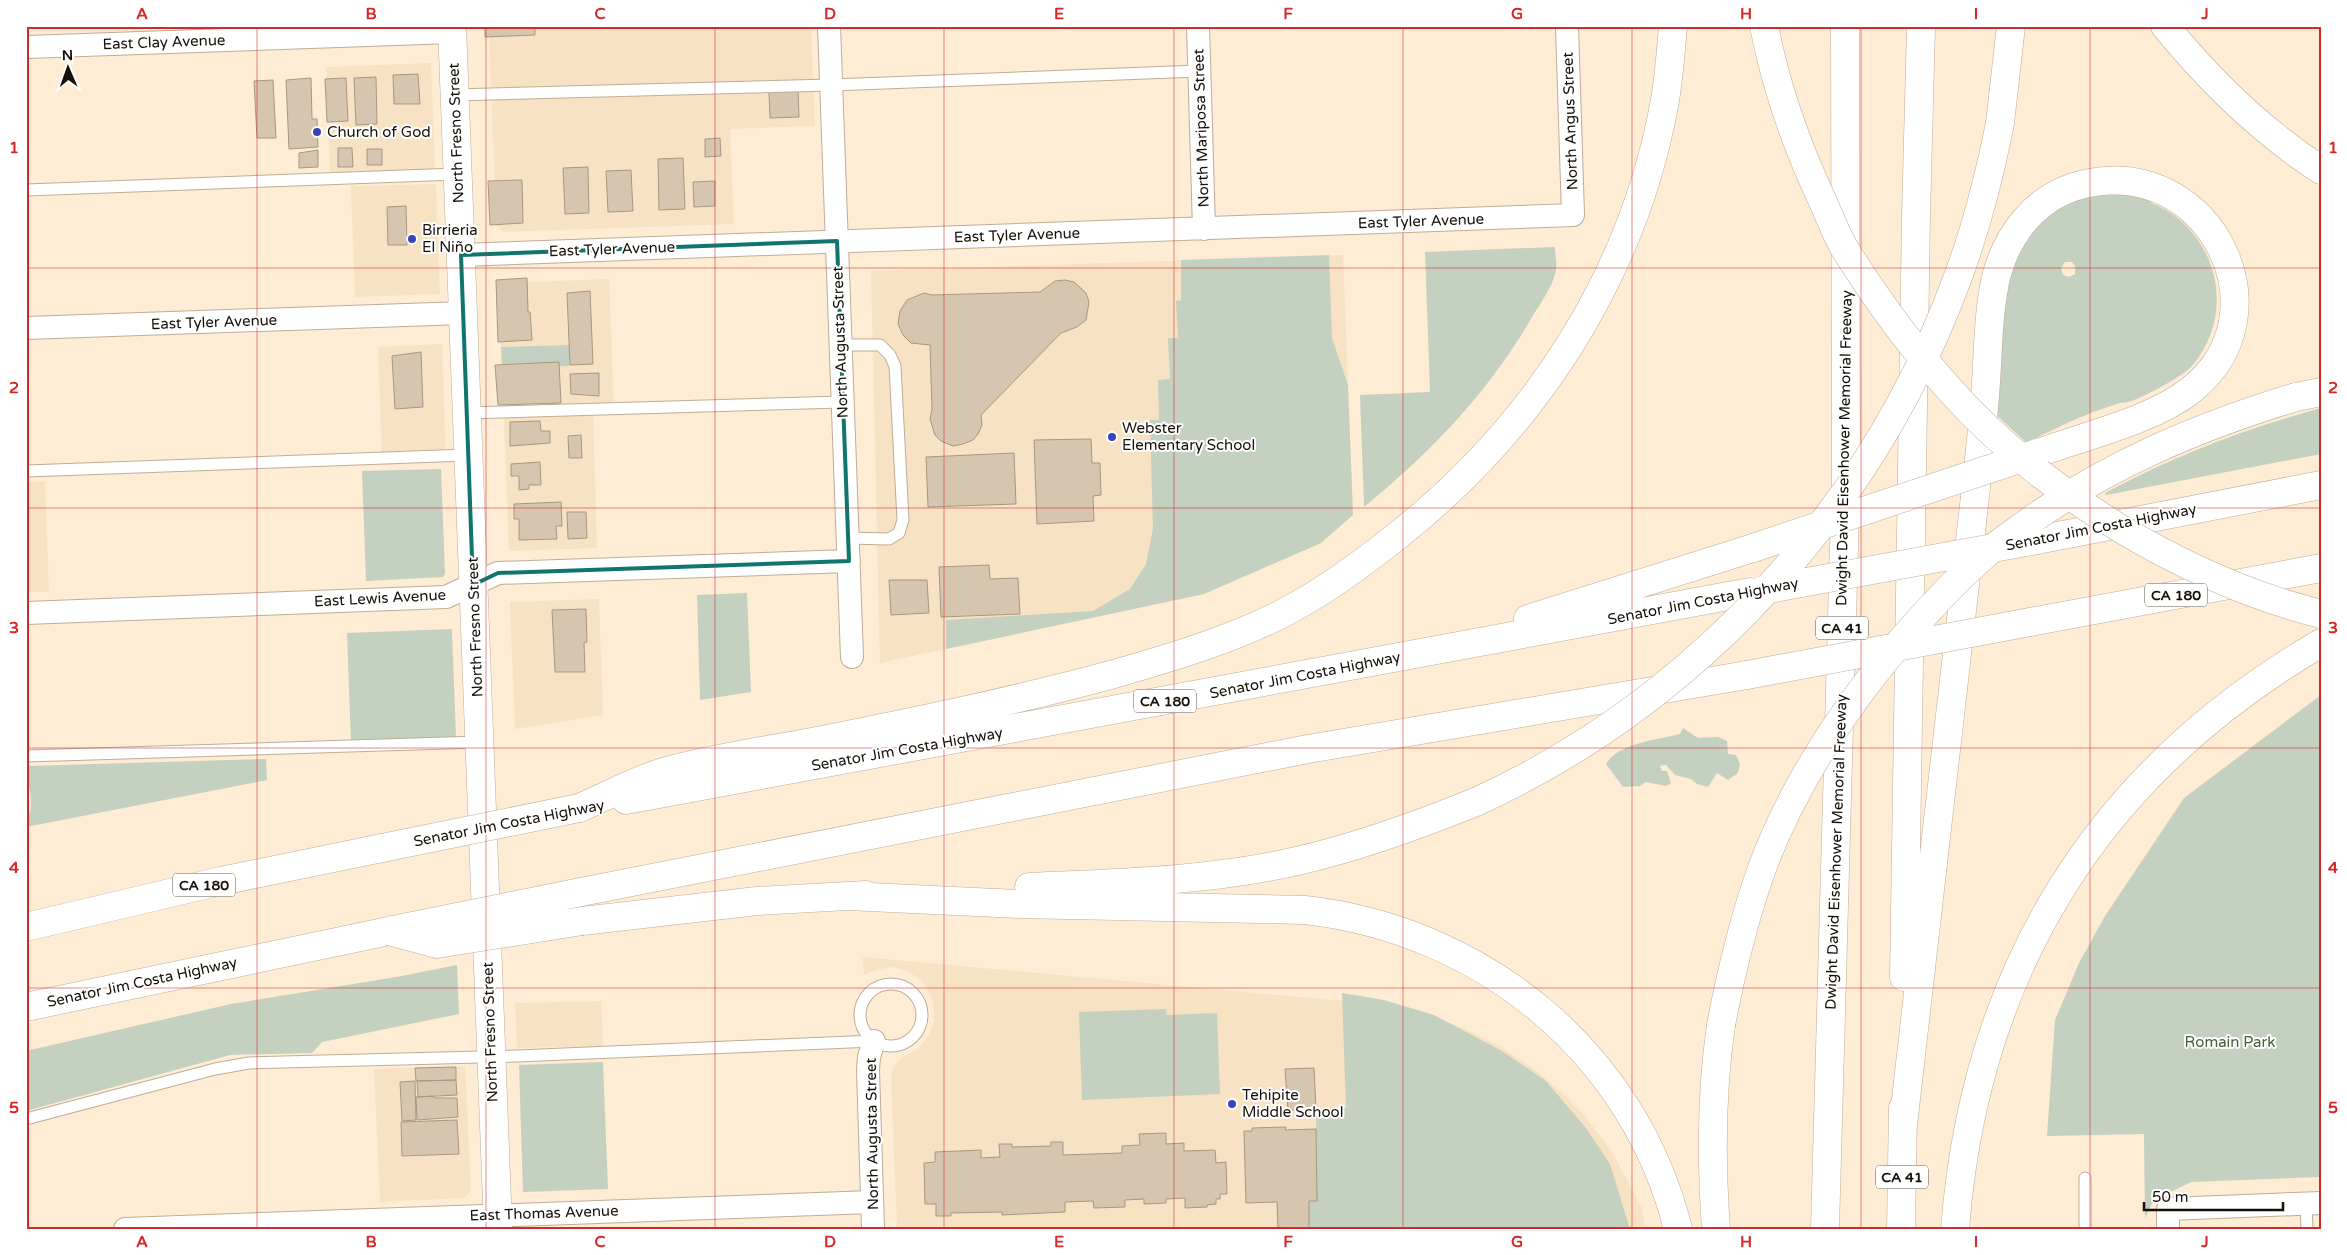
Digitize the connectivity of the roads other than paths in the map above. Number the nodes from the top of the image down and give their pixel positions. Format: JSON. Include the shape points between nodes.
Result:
{"nodes":[{"id":1,"x":829,"y":26,"type":"edge"},
{"id":2,"x":1198,"y":26,"type":"edge"},
{"id":3,"x":1567,"y":26,"type":"edge"},
{"id":4,"x":1673,"y":26,"type":"edge"},
{"id":5,"x":1764,"y":26,"type":"edge"},
{"id":6,"x":1845,"y":26,"type":"edge"},
{"id":7,"x":1921,"y":26,"type":"edge"},
{"id":8,"x":2011,"y":26,"type":"edge"},
{"id":9,"x":2165,"y":26,"type":"edge"},
{"id":10,"x":452,"y":29,"type":"edge"},
{"id":11,"x":26,"y":47,"type":"edge"},
{"id":12,"x":1199,"y":71,"type":"junction"},
{"id":13,"x":831,"y":85,"type":"junction"},
{"id":14,"x":454,"y":95,"type":"junction"},
{"id":15,"x":2321,"y":170,"type":"edge"},
{"id":16,"x":458,"y":174,"type":"junction"},
{"id":17,"x":26,"y":190,"type":"edge"},
{"id":18,"x":1573,"y":215,"type":"joint"},
{"id":19,"x":1204,"y":229,"type":"junction"},
{"id":20,"x":837,"y":241,"type":"junction"},
{"id":21,"x":460,"y":255,"type":"junction"},
{"id":22,"x":463,"y":313,"type":"junction"},
{"id":23,"x":26,"y":328,"type":"edge"},
{"id":24,"x":840,"y":345,"type":"junction"},
{"id":25,"x":2308,"y":395,"type":"edge"},
{"id":26,"x":842,"y":402,"type":"junction"},
{"id":27,"x":466,"y":412,"type":"junction"},
{"id":28,"x":468,"y":455,"type":"junction"},
{"id":29,"x":26,"y":471,"type":"edge"},
{"id":30,"x":2321,"y":485,"type":"edge"},
{"id":31,"x":848,"y":538,"type":"junction"},
{"id":32,"x":849,"y":561,"type":"junction"},
{"id":33,"x":2321,"y":568,"type":"edge"},
{"id":34,"x":473,"y":585,"type":"junction"},
{"id":35,"x":26,"y":613,"type":"edge"},
{"id":36,"x":2321,"y":614,"type":"edge"},
{"id":37,"x":2321,"y":642,"type":"edge"},
{"id":38,"x":1418,"y":654,"type":"junction"},
{"id":39,"x":852,"y":657,"type":"dead end"},
{"id":40,"x":479,"y":742,"type":"junction"},
{"id":41,"x":26,"y":756,"type":"edge"},
{"id":42,"x":579,"y":808,"type":"junction"},
{"id":43,"x":848,"y":896,"type":"junction"},
{"id":44,"x":26,"y":926,"type":"edge"},
{"id":45,"x":389,"y":931,"type":"junction"},
{"id":46,"x":26,"y":1007,"type":"edge"},
{"id":47,"x":874,"y":1041,"type":"junction"},
{"id":48,"x":491,"y":1056,"type":"junction"},
{"id":49,"x":26,"y":1119,"type":"edge"},
{"id":50,"x":1903,"y":1125,"type":"junction"},
{"id":51,"x":2085,"y":1178,"type":"dead end"},
{"id":52,"x":872,"y":1202,"type":"junction"},
{"id":53,"x":2313,"y":1203,"type":"edge"},
{"id":54,"x":2168,"y":1219,"type":"edge"},
{"id":55,"x":497,"y":1222,"type":"edge"},
{"id":56,"x":125,"y":1229,"type":"edge"},
{"id":57,"x":873,"y":1229,"type":"edge"},
{"id":58,"x":1678,"y":1229,"type":"edge"},
{"id":59,"x":1716,"y":1229,"type":"edge"},
{"id":60,"x":1825,"y":1229,"type":"edge"},
{"id":61,"x":1901,"y":1229,"type":"edge"},
{"id":62,"x":1955,"y":1229,"type":"edge"},
{"id":63,"x":2085,"y":1229,"type":"edge"},
{"id":64,"x":2307,"y":1229,"type":"edge"}],
"edges":[{"from":1,"to":13,"type":"street","name":"North Augusta Street"},
{"from":2,"to":12,"type":"street","name":"North Mariposa Street"},
{"from":3,"to":18,"type":"street","name":"North Angus Street"},
{"from":4,"to":42,"type":"main road","via":[[1665,100],[1647,171],[1608,278],[1581,327],[1535,398],[1477,466],[1430,510],[1334,584],[1237,634],[1174,656],[1112,674],[890,726],[665,771]]},
{"from":5,"to":36,"type":"main road","bridge":true,"via":[[1789,122],[1845,249],[1889,314],[1952,393],[2035,469],[2119,528],[2228,583]]},
{"from":6,"to":60,"type":"main road","name":"Dwight David Eisenhower Memorial Freeway","number":"CA 41","via":[[1846,475]]},
{"from":7,"to":50,"type":"main road","number":"CA 41","via":[[1915,235]]},
{"from":8,"to":43,"type":"main road","bridge":true,"via":[[2000,123],[1971,238],[1932,341],[1889,426],[1827,520],[1776,581],[1667,683],[1558,759],[1478,801],[1375,840],[1332,852],[1223,874],[1122,883]]},
{"from":9,"to":15,"type":"main road","via":[[2245,111]]},
{"from":10,"to":11,"type":"street","name":"East Clay Avenue"},
{"from":10,"to":14,"type":"main road","name":"North Fresno Street"},
{"from":12,"to":13,"type":"lane"},
{"from":12,"to":19,"type":"street","name":"North Mariposa Street"},
{"from":13,"to":14,"type":"lane"},
{"from":13,"to":20,"type":"street","name":"North Augusta Street"},
{"from":14,"to":16,"type":"main road","name":"North Fresno Street"},
{"from":16,"to":17,"type":"lane"},
{"from":16,"to":21,"type":"main road","name":"North Fresno Street"},
{"from":18,"to":19,"type":"street","name":"East Tyler Avenue"},
{"from":19,"to":20,"type":"street","name":"East Tyler Avenue"},
{"from":20,"to":21,"type":"street","name":"East Tyler Avenue"},
{"from":20,"to":24,"type":"street","name":"North Augusta Street"},
{"from":21,"to":22,"type":"main road","name":"North Fresno Street"},
{"from":22,"to":23,"type":"street","name":"East Tyler Avenue"},
{"from":22,"to":27,"type":"main road","name":"North Fresno Street"},
{"from":24,"to":26,"type":"street","name":"North Augusta Street"},
{"from":24,"to":31,"type":"lane","via":[[880,346],[890,355],[895,366],[903,520],[899,533],[889,539]]},
{"from":25,"to":59,"type":"main road","bridge":true,"via":[[2220,421],[2164,444],[2099,477],[2042,512],[1981,557],[1903,637],[1846,712],[1814,761],[1786,814],[1762,870],[1744,926],[1721,1024],[1713,1105]]},
{"from":26,"to":27,"type":"lane"},
{"from":26,"to":31,"type":"street","name":"North Augusta Street"},
{"from":27,"to":28,"type":"main road","name":"North Fresno Street"},
{"from":28,"to":29,"type":"lane"},
{"from":28,"to":34,"type":"main road","name":"North Fresno Street"},
{"from":30,"to":38,"type":"main road","name":"Senator Jim Costa Highway","number":"CA 180","bridge":true},
{"from":31,"to":32,"type":"street","name":"North Augusta Street"},
{"from":32,"to":34,"type":"street","name":"East Lewis Avenue","via":[[498,572]]},
{"from":32,"to":39,"type":"street","name":"North Augusta Street"},
{"from":33,"to":45,"type":"main road","name":"Senator Jim Costa Highway","number":"CA 180","bridge":true,"via":[[1748,675],[1308,749]]},
{"from":34,"to":35,"type":"street","name":"East Lewis Avenue","via":[[446,598]]},
{"from":34,"to":40,"type":"main road","name":"North Fresno Street"},
{"from":37,"to":62,"type":"main road","via":[[2252,686],[2188,736],[2099,832],[2058,892],[2019,964],[1985,1057],[1971,1110],[1959,1178]]},
{"from":38,"to":42,"type":"main road","name":"Senator Jim Costa Highway","number":"CA 180"},
{"from":38,"to":50,"type":"main road","bridge":true,"via":[[1753,548],[2041,452],[2172,404],[2204,378],[2229,335],[2234,301],[2229,267],[2214,234],[2203,219],[2170,193],[2150,185],[2130,180],[2084,183],[2043,202],[2027,217],[2006,248],[1998,268],[1992,295],[1982,434]]},
{"from":40,"to":41,"type":"lane"},
{"from":40,"to":48,"type":"main road","name":"North Fresno Street"},
{"from":42,"to":44,"type":"main road","name":"Senator Jim Costa Highway","number":"CA 180","bridge":true,"via":[[221,881]]},
{"from":43,"to":45,"type":"main road","bridge":true,"via":[[757,901],[582,921],[437,944]]},
{"from":43,"to":58,"type":"main road","via":[[1020,904],[1305,910],[1367,921],[1426,942],[1474,964],[1526,997],[1588,1055],[1637,1122],[1667,1192]]},
{"from":45,"to":46,"type":"main road","name":"Senator Jim Costa Highway","number":"CA 180"},
{"from":47,"to":47,"type":"lane","name":"North Augusta Street","via":[[894,1046],[913,1038],[922,1020],[922,1009],[912,991],[893,984],[874,988],[866,996],[861,1020],[866,1034]]},
{"from":47,"to":48,"type":"lane"},
{"from":47,"to":52,"type":"street","name":"North Augusta Street","via":[[868,1057]]},
{"from":48,"to":49,"type":"lane","via":[[249,1063]]},
{"from":48,"to":55,"type":"main road","name":"North Fresno Street"},
{"from":50,"to":61,"type":"main road","number":"CA 41"},
{"from":51,"to":63,"type":"lane"},
{"from":52,"to":55,"type":"street","name":"East Thomas Avenue"},
{"from":52,"to":57,"type":"street","name":"North Augusta Street"},
{"from":53,"to":54,"type":"street"},
{"from":53,"to":64,"type":"lane"},
{"from":55,"to":56,"type":"street","name":"East Thomas Avenue"}]}
